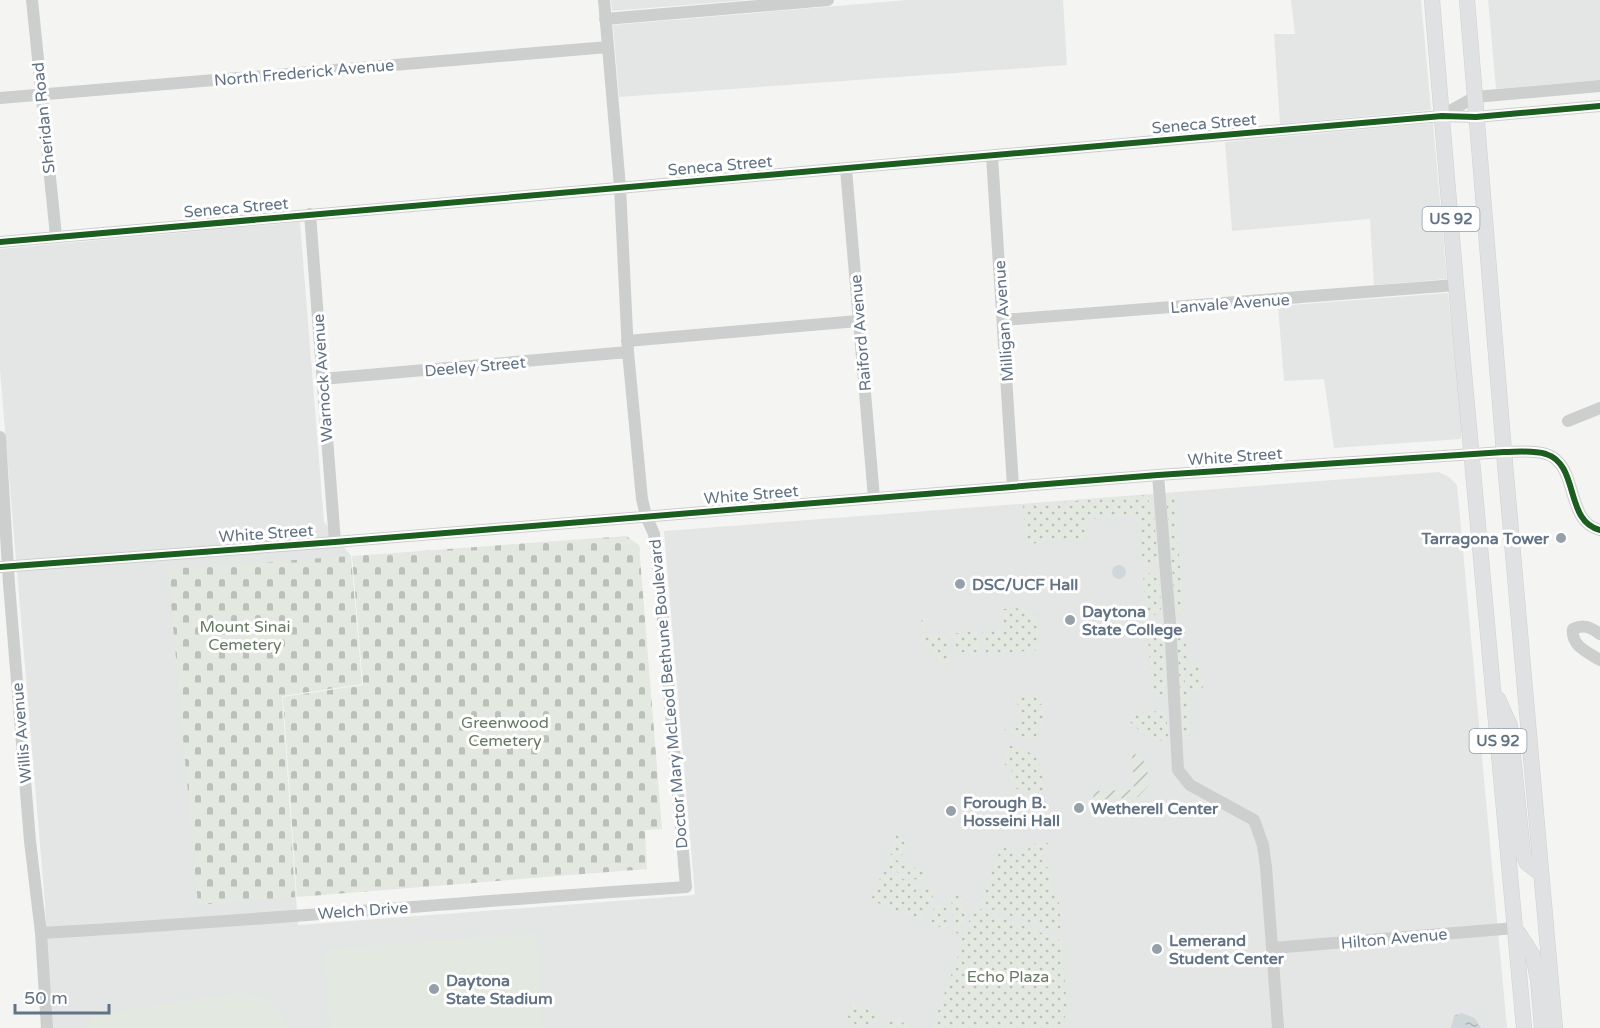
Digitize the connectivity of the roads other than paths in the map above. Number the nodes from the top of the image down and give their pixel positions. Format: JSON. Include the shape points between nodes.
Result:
{"nodes":[{"id":1,"x":32,"y":0,"type":"edge"},
{"id":2,"x":604,"y":0,"type":"edge"},
{"id":3,"x":828,"y":0,"type":"edge"},
{"id":4,"x":1432,"y":0,"type":"edge"},
{"id":5,"x":1467,"y":0,"type":"edge"},
{"id":6,"x":605,"y":19,"type":"junction"},
{"id":7,"x":608,"y":46,"type":"junction"},
{"id":8,"x":1600,"y":86,"type":"edge"},
{"id":9,"x":1582,"y":88,"type":"junction"},
{"id":10,"x":40,"y":95,"type":"junction"},
{"id":11,"x":1475,"y":97,"type":"junction"},
{"id":12,"x":0,"y":98,"type":"edge"},
{"id":13,"x":1600,"y":106,"type":"edge"},
{"id":14,"x":1583,"y":107,"type":"junction"},
{"id":15,"x":1442,"y":116,"type":"junction"},
{"id":16,"x":1476,"y":117,"type":"junction"},
{"id":17,"x":992,"y":156,"type":"junction"},
{"id":18,"x":846,"y":169,"type":"junction"},
{"id":19,"x":620,"y":187,"type":"junction"},
{"id":20,"x":310,"y":214,"type":"junction"},
{"id":21,"x":56,"y":236,"type":"junction"},
{"id":22,"x":0,"y":242,"type":"edge"},
{"id":23,"x":1456,"y":285,"type":"junction"},
{"id":24,"x":1003,"y":320,"type":"junction"},
{"id":25,"x":858,"y":321,"type":"junction"},
{"id":26,"x":628,"y":347,"type":"junction"},
{"id":27,"x":322,"y":380,"type":"junction"},
{"id":28,"x":1600,"y":408,"type":"edge"},
{"id":29,"x":1568,"y":421,"type":"dead end"},
{"id":30,"x":0,"y":437,"type":"edge"},
{"id":31,"x":1504,"y":452,"type":"junction"},
{"id":32,"x":1472,"y":454,"type":"junction"},
{"id":33,"x":1158,"y":475,"type":"junction"},
{"id":34,"x":1013,"y":486,"type":"junction"},
{"id":35,"x":874,"y":498,"type":"junction"},
{"id":36,"x":646,"y":516,"type":"junction"},
{"id":37,"x":1600,"y":530,"type":"edge"},
{"id":38,"x":335,"y":542,"type":"junction"},
{"id":39,"x":4,"y":567,"type":"edge"},
{"id":40,"x":1600,"y":634,"type":"edge"},
{"id":41,"x":1600,"y":660,"type":"edge"},
{"id":42,"x":1494,"y":691,"type":"junction"},
{"id":43,"x":1541,"y":874,"type":"junction"},
{"id":44,"x":686,"y":886,"type":"joint"},
{"id":45,"x":1515,"y":928,"type":"junction"},
{"id":46,"x":41,"y":933,"type":"junction"},
{"id":47,"x":1273,"y":948,"type":"junction"},
{"id":48,"x":46,"y":1028,"type":"edge"},
{"id":49,"x":1278,"y":1028,"type":"edge"},
{"id":50,"x":1524,"y":1028,"type":"edge"},
{"id":51,"x":1542,"y":1028,"type":"edge"},
{"id":52,"x":1555,"y":1028,"type":"edge"}],
"edges":[{"from":1,"to":10,"type":"street","name":"Sheridan Road"},
{"from":2,"to":6,"type":"street","name":"Doctor Mary McLeod Bethune Boulevard"},
{"from":3,"to":6,"type":"street"},
{"from":4,"to":15,"type":"main road","number":"US 92"},
{"from":5,"to":11,"type":"main road","number":"US 92"},
{"from":6,"to":7,"type":"street","name":"Doctor Mary McLeod Bethune Boulevard"},
{"from":7,"to":10,"type":"street","name":"North Frederick Avenue"},
{"from":7,"to":19,"type":"street","name":"Doctor Mary McLeod Bethune Boulevard"},
{"from":8,"to":9,"type":"street"},
{"from":9,"to":11,"type":"street"},
{"from":9,"to":14,"type":"street"},
{"from":10,"to":12,"type":"street","name":"North Frederick Avenue"},
{"from":10,"to":21,"type":"street","name":"Sheridan Road"},
{"from":11,"to":15,"type":"street"},
{"from":11,"to":16,"type":"main road","number":"US 92"},
{"from":13,"to":14,"type":"street","name":"Seneca Street"},
{"from":14,"to":16,"type":"street","name":"Seneca Street"},
{"from":15,"to":16,"type":"street","name":"Seneca Street"},
{"from":15,"to":17,"type":"street","name":"Seneca Street"},
{"from":15,"to":23,"type":"main road","number":"US 92"},
{"from":16,"to":31,"type":"main road","number":"US 92"},
{"from":17,"to":18,"type":"street","name":"Seneca Street"},
{"from":17,"to":24,"type":"street","name":"Milligan Avenue"},
{"from":18,"to":19,"type":"street","name":"Seneca Street"},
{"from":18,"to":25,"type":"street","name":"Raiford Avenue"},
{"from":19,"to":20,"type":"street","name":"Seneca Street"},
{"from":19,"to":26,"type":"street","name":"Doctor Mary McLeod Bethune Boulevard"},
{"from":20,"to":21,"type":"street","name":"Seneca Street"},
{"from":20,"to":27,"type":"street","name":"Warnock Avenue"},
{"from":21,"to":22,"type":"street","name":"Seneca Street"},
{"from":23,"to":24,"type":"street","name":"Lanvale Avenue"},
{"from":23,"to":32,"type":"main road","number":"US 92"},
{"from":24,"to":34,"type":"street","name":"Milligan Avenue"},
{"from":25,"to":26,"type":"street","name":"Deeley Street"},
{"from":25,"to":35,"type":"street","name":"Raiford Avenue"},
{"from":26,"to":27,"type":"street","name":"Deeley Street"},
{"from":26,"to":36,"type":"street","name":"Doctor Mary McLeod Bethune Boulevard"},
{"from":27,"to":38,"type":"street","name":"Warnock Avenue"},
{"from":28,"to":29,"type":"street"},
{"from":30,"to":39,"type":"street","name":"Willis Avenue"},
{"from":31,"to":32,"type":"street","name":"White Street"},
{"from":31,"to":37,"type":"street","name":"White Street","via":[[1548,454],[1558,461],[1577,510],[1586,523]]},
{"from":31,"to":43,"type":"main road","number":"US 92"},
{"from":32,"to":33,"type":"street","name":"White Street"},
{"from":32,"to":42,"type":"main road","number":"US 92"},
{"from":33,"to":34,"type":"street","name":"White Street"},
{"from":33,"to":47,"type":"street","via":[[1178,770],[1190,785],[1254,820],[1263,845]]},
{"from":34,"to":35,"type":"street","name":"White Street"},
{"from":35,"to":36,"type":"street","name":"White Street"},
{"from":36,"to":38,"type":"street","name":"White Street"},
{"from":36,"to":44,"type":"street","name":"Doctor Mary McLeod Bethune Boulevard","via":[[654,534],[659,575]]},
{"from":38,"to":39,"type":"street","name":"White Street"},
{"from":39,"to":46,"type":"street","name":"Willis Avenue"},
{"from":40,"to":41,"type":"street","via":[[1580,626],[1573,629],[1572,637]]},
{"from":42,"to":43,"type":"main road","via":[[1510,726],[1523,854],[1527,863]]},
{"from":42,"to":45,"type":"main road","number":"US 92"},
{"from":43,"to":52,"type":"main road","number":"US 92"},
{"from":44,"to":46,"type":"street","name":"Welch Drive"},
{"from":45,"to":47,"type":"street","name":"Hilton Avenue"},
{"from":45,"to":50,"type":"main road","number":"US 92"},
{"from":45,"to":51,"type":"main road","via":[[1533,956]]},
{"from":46,"to":48,"type":"street","name":"Willis Avenue"},
{"from":47,"to":49,"type":"street"}]}
